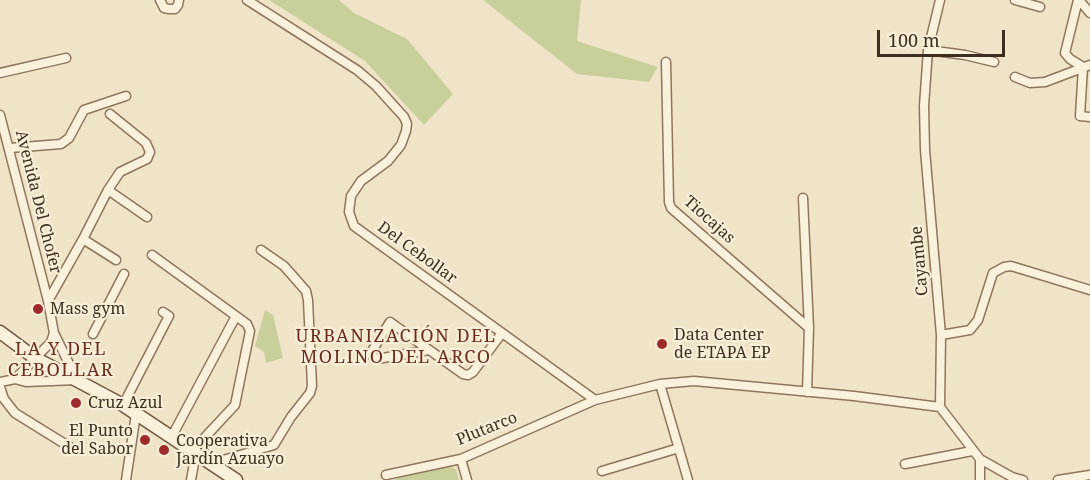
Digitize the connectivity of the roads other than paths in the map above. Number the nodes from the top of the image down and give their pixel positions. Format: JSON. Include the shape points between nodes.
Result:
{"nodes":[{"id":1,"x":160,"y":0,"type":"edge"},
{"id":2,"x":247,"y":0,"type":"edge"},
{"id":3,"x":940,"y":0,"type":"edge"},
{"id":4,"x":1015,"y":0,"type":"edge"},
{"id":5,"x":1079,"y":0,"type":"edge"},
{"id":6,"x":174,"y":6,"type":"edge"},
{"id":7,"x":1040,"y":7,"type":"dead end"},
{"id":8,"x":1090,"y":13,"type":"edge"},
{"id":9,"x":928,"y":50,"type":"junction"},
{"id":10,"x":66,"y":58,"type":"dead end"},
{"id":11,"x":666,"y":62,"type":"dead end"},
{"id":12,"x":994,"y":62,"type":"dead end"},
{"id":13,"x":1086,"y":66,"type":"edge"},
{"id":14,"x":0,"y":73,"type":"edge"},
{"id":15,"x":1015,"y":77,"type":"dead end"},
{"id":16,"x":126,"y":96,"type":"dead end"},
{"id":17,"x":110,"y":114,"type":"dead end"},
{"id":18,"x":0,"y":115,"type":"edge"},
{"id":19,"x":1090,"y":117,"type":"edge"},
{"id":20,"x":9,"y":148,"type":"junction"},
{"id":21,"x":108,"y":190,"type":"junction"},
{"id":22,"x":803,"y":198,"type":"dead end"},
{"id":23,"x":147,"y":217,"type":"dead end"},
{"id":24,"x":83,"y":239,"type":"junction"},
{"id":25,"x":261,"y":250,"type":"dead end"},
{"id":26,"x":152,"y":255,"type":"dead end"},
{"id":27,"x":116,"y":260,"type":"dead end"},
{"id":28,"x":124,"y":274,"type":"dead end"},
{"id":29,"x":1090,"y":290,"type":"edge"},
{"id":30,"x":48,"y":301,"type":"junction"},
{"id":31,"x":163,"y":312,"type":"dead end"},
{"id":32,"x":236,"y":316,"type":"junction"},
{"id":33,"x":809,"y":328,"type":"junction"},
{"id":34,"x":0,"y":332,"type":"edge"},
{"id":35,"x":54,"y":333,"type":"junction"},
{"id":36,"x":502,"y":333,"type":"junction"},
{"id":37,"x":93,"y":334,"type":"dead end"},
{"id":38,"x":940,"y":335,"type":"junction"},
{"id":39,"x":429,"y":350,"type":"junction"},
{"id":40,"x":35,"y":358,"type":"junction"},
{"id":41,"x":15,"y":379,"type":"junction"},
{"id":42,"x":77,"y":380,"type":"junction"},
{"id":43,"x":0,"y":382,"type":"edge"},
{"id":44,"x":660,"y":384,"type":"junction"},
{"id":45,"x":0,"y":387,"type":"edge"},
{"id":46,"x":807,"y":392,"type":"junction"},
{"id":47,"x":595,"y":400,"type":"junction"},
{"id":48,"x":123,"y":405,"type":"junction"},
{"id":49,"x":939,"y":407,"type":"junction"},
{"id":50,"x":136,"y":414,"type":"junction"},
{"id":51,"x":172,"y":436,"type":"junction"},
{"id":52,"x":73,"y":448,"type":"dead end"},
{"id":53,"x":679,"y":448,"type":"junction"},
{"id":54,"x":194,"y":451,"type":"junction"},
{"id":55,"x":972,"y":451,"type":"junction"},
{"id":56,"x":461,"y":459,"type":"junction"},
{"id":57,"x":980,"y":459,"type":"junction"},
{"id":58,"x":213,"y":463,"type":"junction"},
{"id":59,"x":904,"y":464,"type":"dead end"},
{"id":60,"x":602,"y":471,"type":"dead end"},
{"id":61,"x":386,"y":475,"type":"dead end"},
{"id":62,"x":1090,"y":475,"type":"edge"},
{"id":63,"x":126,"y":480,"type":"edge"},
{"id":64,"x":191,"y":480,"type":"edge"},
{"id":65,"x":236,"y":480,"type":"edge"},
{"id":66,"x":467,"y":480,"type":"edge"},
{"id":67,"x":688,"y":480,"type":"edge"},
{"id":68,"x":980,"y":480,"type":"edge"},
{"id":69,"x":1023,"y":480,"type":"edge"},
{"id":70,"x":1058,"y":480,"type":"edge"}],
"edges":[{"from":1,"to":6,"type":"street","via":[[164,8]]},
{"from":2,"to":36,"type":"street","name":"Del Cebollar","via":[[357,70],[404,117],[406,131],[401,145],[388,162],[355,188],[349,203],[351,221]]},
{"from":3,"to":9,"type":"street","name":"Cayambe"},
{"from":4,"to":7,"type":"street"},
{"from":5,"to":8,"type":"street"},
{"from":5,"to":13,"type":"street","via":[[1065,53]]},
{"from":9,"to":12,"type":"street"},
{"from":9,"to":38,"type":"street","name":"Cayambe","via":[[925,150]]},
{"from":10,"to":14,"type":"street"},
{"from":11,"to":33,"type":"street","name":"Tiocajas","via":[[672,208]]},
{"from":13,"to":15,"type":"street","via":[[1037,84]]},
{"from":13,"to":19,"type":"street","via":[[1080,116]]},
{"from":16,"to":20,"type":"street","via":[[84,110],[69,138],[61,144]]},
{"from":17,"to":21,"type":"street","via":[[148,145],[150,152],[147,159],[120,172]]},
{"from":18,"to":20,"type":"street","name":"Avenida Del Chofer"},
{"from":20,"to":30,"type":"street","name":"Avenida Del Chofer"},
{"from":21,"to":23,"type":"street"},
{"from":21,"to":24,"type":"street"},
{"from":22,"to":33,"type":"street"},
{"from":24,"to":27,"type":"street"},
{"from":24,"to":30,"type":"street"},
{"from":25,"to":58,"type":"street","via":[[284,266],[306,291],[312,386],[274,445]]},
{"from":26,"to":32,"type":"street"},
{"from":28,"to":37,"type":"street"},
{"from":29,"to":38,"type":"street","via":[[1004,267],[993,273],[978,320],[970,330]]},
{"from":30,"to":35,"type":"street","name":"Avenida Del Chofer"},
{"from":31,"to":48,"type":"street","via":[[169,316]]},
{"from":32,"to":51,"type":"street"},
{"from":32,"to":54,"type":"street","via":[[250,331],[236,400]]},
{"from":33,"to":46,"type":"street"},
{"from":34,"to":40,"type":"street"},
{"from":35,"to":40,"type":"street","via":[[51,342]]},
{"from":35,"to":42,"type":"street","name":"Avenida Del Chofer"},
{"from":36,"to":39,"type":"street","via":[[468,375]]},
{"from":36,"to":47,"type":"street","name":"Del Cebollar"},
{"from":38,"to":49,"type":"street","name":"Cayambe"},
{"from":39,"to":39,"type":"street","via":[[390,322],[370,354],[377,359]]},
{"from":40,"to":41,"type":"street"},
{"from":40,"to":42,"type":"street"},
{"from":41,"to":42,"type":"street"},
{"from":41,"to":43,"type":"street"},
{"from":42,"to":48,"type":"street"},
{"from":44,"to":46,"type":"street","via":[[694,381]]},
{"from":44,"to":47,"type":"street"},
{"from":44,"to":53,"type":"street"},
{"from":45,"to":52,"type":"street","via":[[15,413]]},
{"from":46,"to":49,"type":"street"},
{"from":47,"to":56,"type":"street","name":"Plutarco"},
{"from":48,"to":50,"type":"street"},
{"from":49,"to":55,"type":"street"},
{"from":50,"to":51,"type":"street"},
{"from":50,"to":63,"type":"street"},
{"from":51,"to":54,"type":"street"},
{"from":53,"to":60,"type":"street"},
{"from":53,"to":67,"type":"street"},
{"from":54,"to":58,"type":"street"},
{"from":54,"to":64,"type":"street"},
{"from":55,"to":57,"type":"street"},
{"from":55,"to":59,"type":"street"},
{"from":56,"to":61,"type":"street","name":"Plutarco"},
{"from":56,"to":66,"type":"street"},
{"from":57,"to":68,"type":"street"},
{"from":57,"to":69,"type":"street"},
{"from":58,"to":65,"type":"street"},
{"from":62,"to":70,"type":"street"}]}
